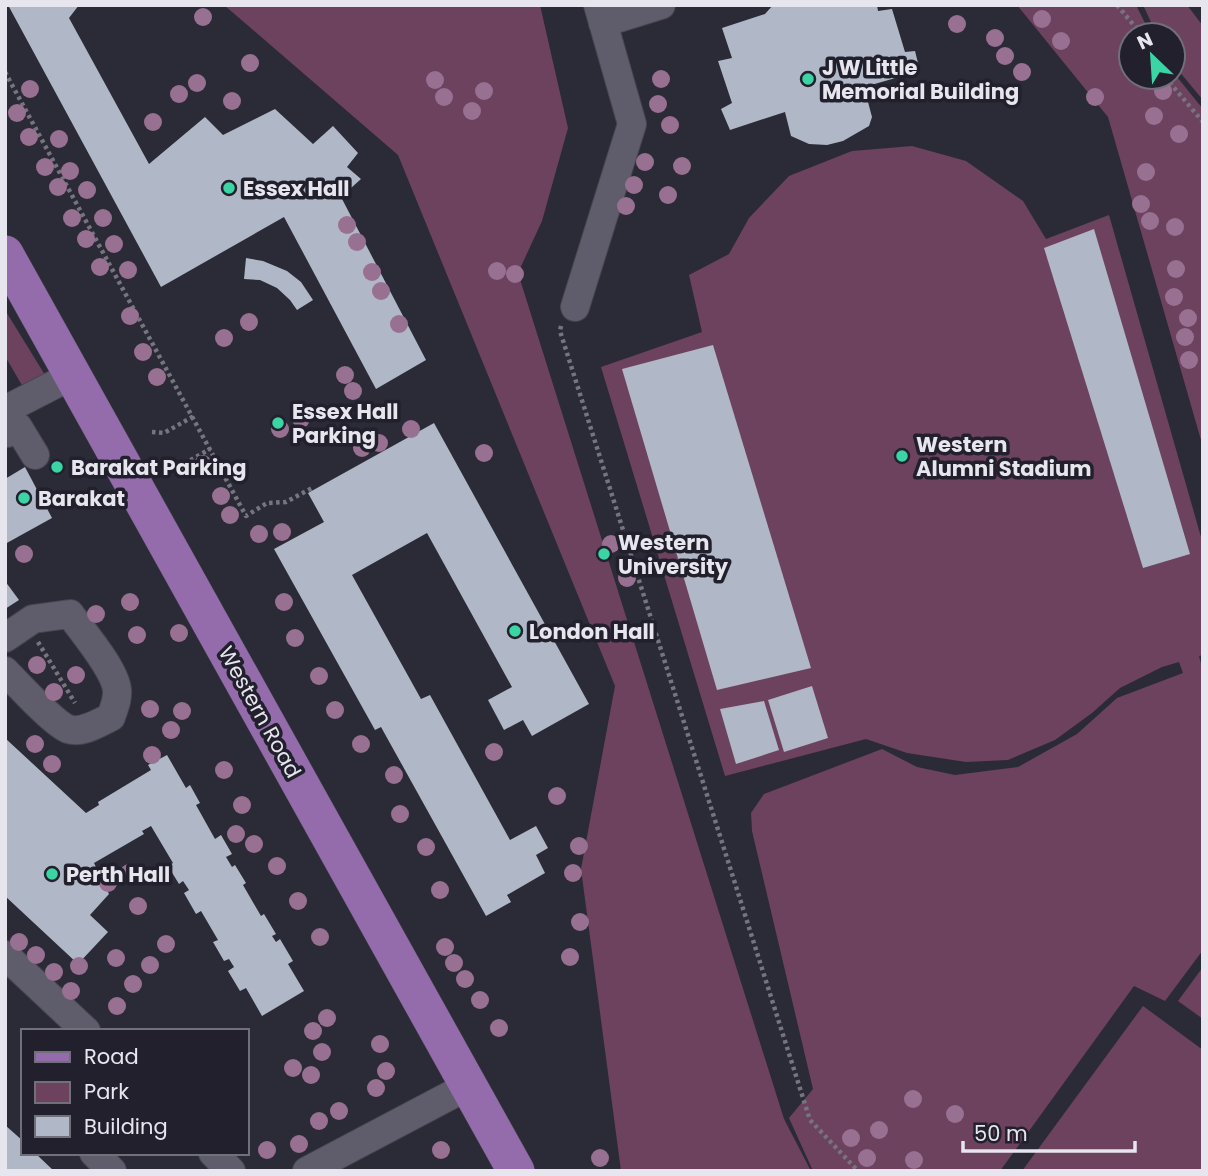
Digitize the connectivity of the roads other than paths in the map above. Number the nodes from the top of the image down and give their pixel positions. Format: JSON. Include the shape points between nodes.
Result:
{"nodes":[{"id":1,"x":661,"y":5,"type":"edge"},
{"id":2,"x":600,"y":14,"type":"edge"},
{"id":3,"x":5,"y":254,"type":"edge"},
{"id":4,"x":575,"y":307,"type":"road end"},
{"id":5,"x":73,"y":375,"type":"junction"},
{"id":6,"x":5,"y":410,"type":"edge"},
{"id":7,"x":5,"y":430,"type":"edge"},
{"id":8,"x":35,"y":455,"type":"dead end"},
{"id":9,"x":16,"y":631,"type":"edge"},
{"id":10,"x":5,"y":671,"type":"edge"},
{"id":11,"x":5,"y":955,"type":"edge"},
{"id":12,"x":76,"y":1027,"type":"edge"},
{"id":13,"x":468,"y":1086,"type":"junction"},
{"id":14,"x":96,"y":1155,"type":"edge"},
{"id":15,"x":215,"y":1155,"type":"edge"},
{"id":16,"x":111,"y":1171,"type":"edge"},
{"id":17,"x":231,"y":1171,"type":"edge"},
{"id":18,"x":307,"y":1171,"type":"edge"},
{"id":19,"x":516,"y":1171,"type":"edge"}],
"edges":[{"from":1,"to":2,"type":"lane"},
{"from":2,"to":4,"type":"lane","via":[[632,124]]},
{"from":3,"to":5,"type":"main road","name":"Western Road"},
{"from":5,"to":6,"type":"lane"},
{"from":5,"to":13,"type":"main road","name":"Western Road"},
{"from":7,"to":8,"type":"lane","via":[[18,427]]},
{"from":9,"to":10,"type":"lane","via":[[33,619],[69,614],[117,687],[111,717],[90,727],[68,729]]},
{"from":11,"to":12,"type":"lane"},
{"from":13,"to":18,"type":"lane"},
{"from":13,"to":19,"type":"main road","name":"Western Road"},
{"from":14,"to":16,"type":"lane"},
{"from":15,"to":17,"type":"lane"}]}
